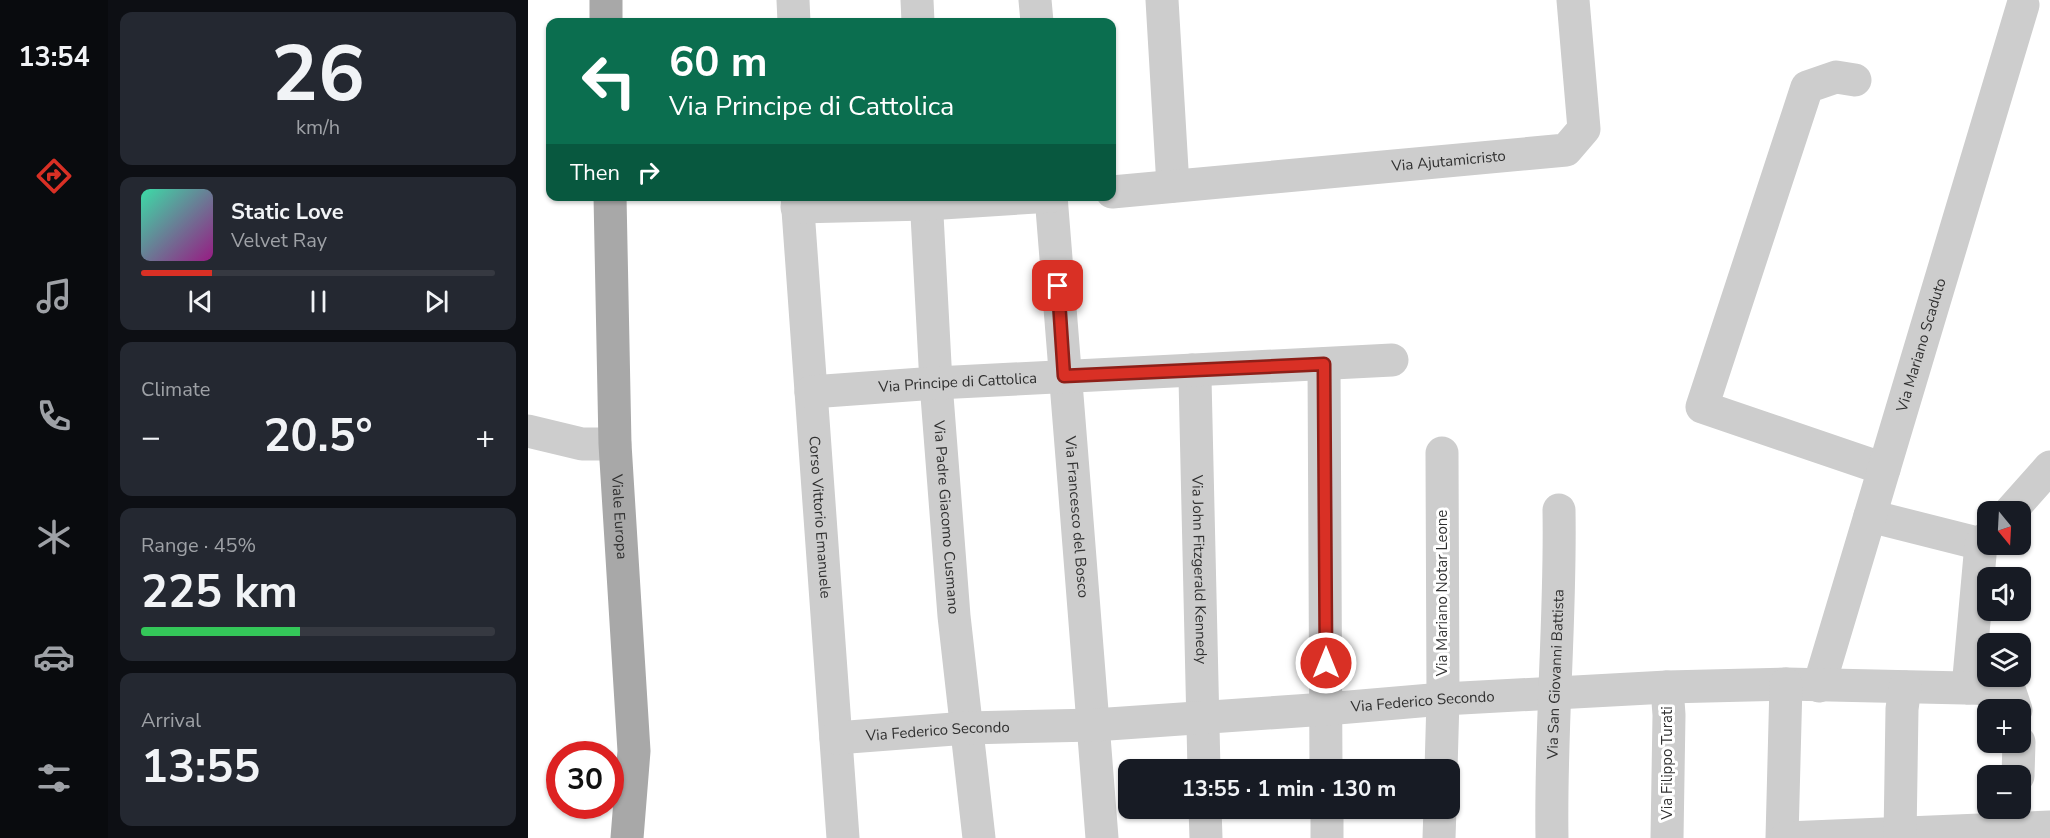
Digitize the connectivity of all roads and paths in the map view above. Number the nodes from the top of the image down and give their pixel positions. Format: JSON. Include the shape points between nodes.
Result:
{"nodes":[{"id":1,"x":606,"y":0,"type":"edge"},
{"id":2,"x":793,"y":0,"type":"edge"},
{"id":3,"x":917,"y":0,"type":"edge"},
{"id":4,"x":1035,"y":0,"type":"edge"},
{"id":5,"x":1162,"y":0,"type":"edge"},
{"id":6,"x":1573,"y":0,"type":"edge"},
{"id":7,"x":2023,"y":5,"type":"dead end"},
{"id":8,"x":606,"y":18,"type":"edge"},
{"id":9,"x":794,"y":18,"type":"edge"},
{"id":10,"x":918,"y":18,"type":"edge"},
{"id":11,"x":1037,"y":18,"type":"edge"},
{"id":12,"x":1855,"y":80,"type":"dead end"},
{"id":13,"x":1173,"y":186,"type":"junction"},
{"id":14,"x":1116,"y":192,"type":"edge"},
{"id":15,"x":610,"y":201,"type":"edge"},
{"id":16,"x":862,"y":201,"type":"edge"},
{"id":17,"x":927,"y":201,"type":"edge"},
{"id":18,"x":1051,"y":201,"type":"edge"},
{"id":19,"x":797,"y":202,"type":"edge"},
{"id":20,"x":1392,"y":360,"type":"dead end"},
{"id":21,"x":1324,"y":364,"type":"junction"},
{"id":22,"x":1192,"y":370,"type":"junction"},
{"id":23,"x":1064,"y":376,"type":"junction"},
{"id":24,"x":936,"y":383,"type":"junction"},
{"id":25,"x":811,"y":392,"type":"junction"},
{"id":26,"x":528,"y":431,"type":"edge"},
{"id":27,"x":615,"y":444,"type":"junction"},
{"id":28,"x":1442,"y":453,"type":"dead end"},
{"id":29,"x":2050,"y":467,"type":"edge"},
{"id":30,"x":1884,"y":469,"type":"junction"},
{"id":31,"x":2020,"y":501,"type":"edge"},
{"id":32,"x":1559,"y":510,"type":"dead end"},
{"id":33,"x":1870,"y":516,"type":"junction"},
{"id":34,"x":1977,"y":539,"type":"edge"},
{"id":35,"x":1982,"y":555,"type":"edge"},
{"id":36,"x":1786,"y":684,"type":"junction"},
{"id":37,"x":1819,"y":686,"type":"junction"},
{"id":38,"x":1667,"y":687,"type":"junction"},
{"id":39,"x":1905,"y":687,"type":"junction"},
{"id":40,"x":1968,"y":688,"type":"junction"},
{"id":41,"x":1555,"y":694,"type":"junction"},
{"id":42,"x":1443,"y":699,"type":"junction"},
{"id":43,"x":2013,"y":699,"type":"edge"},
{"id":44,"x":1326,"y":709,"type":"junction"},
{"id":45,"x":1203,"y":718,"type":"junction"},
{"id":46,"x":1094,"y":725,"type":"junction"},
{"id":47,"x":967,"y":728,"type":"junction"},
{"id":48,"x":836,"y":738,"type":"junction"},
{"id":49,"x":1204,"y":759,"type":"edge"},
{"id":50,"x":1326,"y":759,"type":"edge"},
{"id":51,"x":1441,"y":759,"type":"edge"},
{"id":52,"x":1205,"y":819,"type":"edge"},
{"id":53,"x":1327,"y":819,"type":"edge"},
{"id":54,"x":1440,"y":819,"type":"edge"},
{"id":55,"x":2018,"y":825,"type":"edge"},
{"id":56,"x":2050,"y":827,"type":"edge"},
{"id":57,"x":1900,"y":836,"type":"edge"},
{"id":58,"x":627,"y":838,"type":"edge"},
{"id":59,"x":843,"y":838,"type":"edge"},
{"id":60,"x":979,"y":838,"type":"edge"},
{"id":61,"x":1102,"y":838,"type":"edge"},
{"id":62,"x":1206,"y":838,"type":"edge"},
{"id":63,"x":1327,"y":838,"type":"edge"},
{"id":64,"x":1439,"y":838,"type":"edge"},
{"id":65,"x":1552,"y":838,"type":"edge"},
{"id":66,"x":1667,"y":838,"type":"edge"},
{"id":67,"x":1782,"y":838,"type":"edge"},
{"id":68,"x":1786,"y":838,"type":"edge"}],
"edges":[{"from":1,"to":8,"type":"main road"},
{"from":2,"to":9,"type":"street"},
{"from":3,"to":10,"type":"street"},
{"from":4,"to":11,"type":"street"},
{"from":5,"to":13,"type":"street"},
{"from":6,"to":13,"type":"street","name":"Via Ajutamicristo","via":[[1584,129],[1566,150]]},
{"from":7,"to":30,"type":"street","name":"Via Mariano Scaduto"},
{"from":12,"to":30,"type":"street","via":[[1836,77],[1807,87],[1702,407]]},
{"from":13,"to":14,"type":"street","name":"Via Ajutamicristo"},
{"from":15,"to":27,"type":"main road","name":"Viale Europa"},
{"from":16,"to":19,"type":"street"},
{"from":17,"to":24,"type":"street","name":"Via Padre Giacomo Cusmano"},
{"from":18,"to":23,"type":"street","name":"Via Francesco del Bosco"},
{"from":19,"to":25,"type":"street","name":"Corso Vittorio Emanuele"},
{"from":20,"to":21,"type":"street","name":"Via Principe di Cattolica"},
{"from":21,"to":22,"type":"street","name":"Via Principe di Cattolica"},
{"from":21,"to":44,"type":"street"},
{"from":22,"to":23,"type":"street","name":"Via Principe di Cattolica"},
{"from":22,"to":45,"type":"street","name":"Via John Fitzgerald Kennedy"},
{"from":23,"to":24,"type":"street","name":"Via Principe di Cattolica"},
{"from":23,"to":46,"type":"street","name":"Via Francesco del Bosco"},
{"from":24,"to":25,"type":"street","name":"Via Principe di Cattolica"},
{"from":24,"to":47,"type":"street","name":"Via Padre Giacomo Cusmano"},
{"from":25,"to":48,"type":"street","name":"Corso Vittorio Emanuele"},
{"from":26,"to":27,"type":"street","via":[[582,444]]},
{"from":27,"to":58,"type":"main road","name":"Viale Europa","via":[[634,751]]},
{"from":28,"to":42,"type":"street","name":"Via Mariano Notar Leone"},
{"from":29,"to":31,"type":"street"},
{"from":30,"to":33,"type":"street","name":"Via Mariano Scaduto"},
{"from":32,"to":41,"type":"street","name":"Via San Giovanni Battista"},
{"from":33,"to":34,"type":"street"},
{"from":33,"to":37,"type":"street","name":"Via Mariano Scaduto"},
{"from":35,"to":40,"type":"street"},
{"from":36,"to":37,"type":"street","name":"Via Federico Secondo"},
{"from":36,"to":38,"type":"street","name":"Via Federico Secondo"},
{"from":36,"to":67,"type":"street"},
{"from":37,"to":39,"type":"street","name":"Via Federico Secondo"},
{"from":38,"to":41,"type":"street","name":"Via Federico Secondo"},
{"from":38,"to":66,"type":"street","name":"Via Filippo Turati"},
{"from":39,"to":40,"type":"street","name":"Via Federico Secondo"},
{"from":39,"to":57,"type":"street"},
{"from":40,"to":43,"type":"street","name":"Via Federico Secondo"},
{"from":41,"to":42,"type":"street","name":"Via Federico Secondo"},
{"from":41,"to":65,"type":"street","name":"Via San Giovanni Battista"},
{"from":42,"to":44,"type":"street","name":"Via Federico Secondo"},
{"from":42,"to":51,"type":"street","name":"Via Mariano Notar Leone"},
{"from":44,"to":45,"type":"street","name":"Via Federico Secondo"},
{"from":44,"to":50,"type":"street"},
{"from":45,"to":46,"type":"street","name":"Via Federico Secondo"},
{"from":45,"to":49,"type":"street","name":"Via John Fitzgerald Kennedy"},
{"from":46,"to":47,"type":"street","name":"Via Federico Secondo"},
{"from":46,"to":61,"type":"street","name":"Via Francesco del Bosco"},
{"from":47,"to":48,"type":"street","name":"Via Federico Secondo"},
{"from":47,"to":60,"type":"street","name":"Via Padre Giacomo Cusmano"},
{"from":48,"to":59,"type":"street","name":"Corso Vittorio Emanuele"},
{"from":52,"to":62,"type":"street"},
{"from":53,"to":63,"type":"street"},
{"from":54,"to":64,"type":"street"},
{"from":55,"to":56,"type":"street"},
{"from":55,"to":57,"type":"street"},
{"from":57,"to":68,"type":"street"}]}
